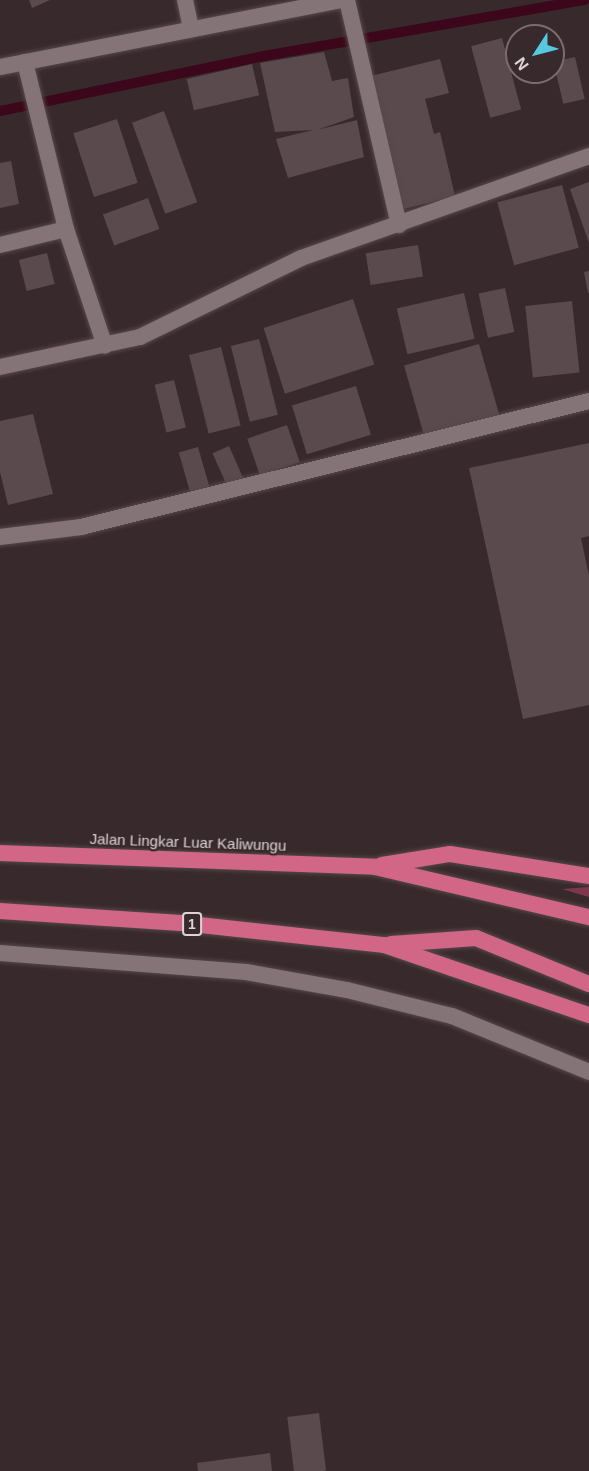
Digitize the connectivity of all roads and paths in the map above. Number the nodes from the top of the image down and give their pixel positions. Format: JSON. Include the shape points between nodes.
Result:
{"nodes":[{"id":1,"x":185,"y":0,"type":"edge"},
{"id":2,"x":340,"y":0,"type":"edge"},
{"id":3,"x":347,"y":0,"type":"edge"},
{"id":4,"x":191,"y":29,"type":"junction"},
{"id":5,"x":26,"y":66,"type":"junction"},
{"id":6,"x":0,"y":67,"type":"edge"},
{"id":7,"x":589,"y":156,"type":"edge"},
{"id":8,"x":399,"y":225,"type":"junction"},
{"id":9,"x":66,"y":228,"type":"junction"},
{"id":10,"x":0,"y":245,"type":"edge"},
{"id":11,"x":105,"y":346,"type":"junction"},
{"id":12,"x":0,"y":367,"type":"edge"},
{"id":13,"x":589,"y":401,"type":"edge"},
{"id":14,"x":0,"y":537,"type":"edge"},
{"id":15,"x":0,"y":853,"type":"edge"},
{"id":16,"x":375,"y":867,"type":"junction"},
{"id":17,"x":589,"y":876,"type":"edge"},
{"id":18,"x":0,"y":911,"type":"edge"},
{"id":19,"x":589,"y":917,"type":"edge"},
{"id":20,"x":384,"y":945,"type":"junction"},
{"id":21,"x":0,"y":953,"type":"edge"},
{"id":22,"x":589,"y":984,"type":"edge"},
{"id":23,"x":589,"y":1015,"type":"edge"},
{"id":24,"x":589,"y":1072,"type":"edge"}],
"edges":[{"from":1,"to":4,"type":"street"},
{"from":2,"to":4,"type":"street"},
{"from":3,"to":8,"type":"street"},
{"from":4,"to":5,"type":"street"},
{"from":5,"to":6,"type":"street"},
{"from":5,"to":9,"type":"street"},
{"from":7,"to":8,"type":"street"},
{"from":8,"to":11,"type":"street","via":[[302,258],[140,337]]},
{"from":9,"to":10,"type":"street"},
{"from":9,"to":11,"type":"street"},
{"from":11,"to":12,"type":"street"},
{"from":13,"to":14,"type":"street","via":[[81,526]]},
{"from":15,"to":16,"type":"highway","name":"Jalan Lingkar Luar Kaliwungu"},
{"from":16,"to":17,"type":"highway","via":[[450,854]]},
{"from":16,"to":19,"type":"highway"},
{"from":18,"to":20,"type":"highway","number":"1","via":[[181,923]]},
{"from":20,"to":22,"type":"highway","number":"1","via":[[476,938]]},
{"from":20,"to":23,"type":"highway","number":"1"},
{"from":21,"to":24,"type":"street","via":[[246,972],[347,990],[452,1016]]}]}
